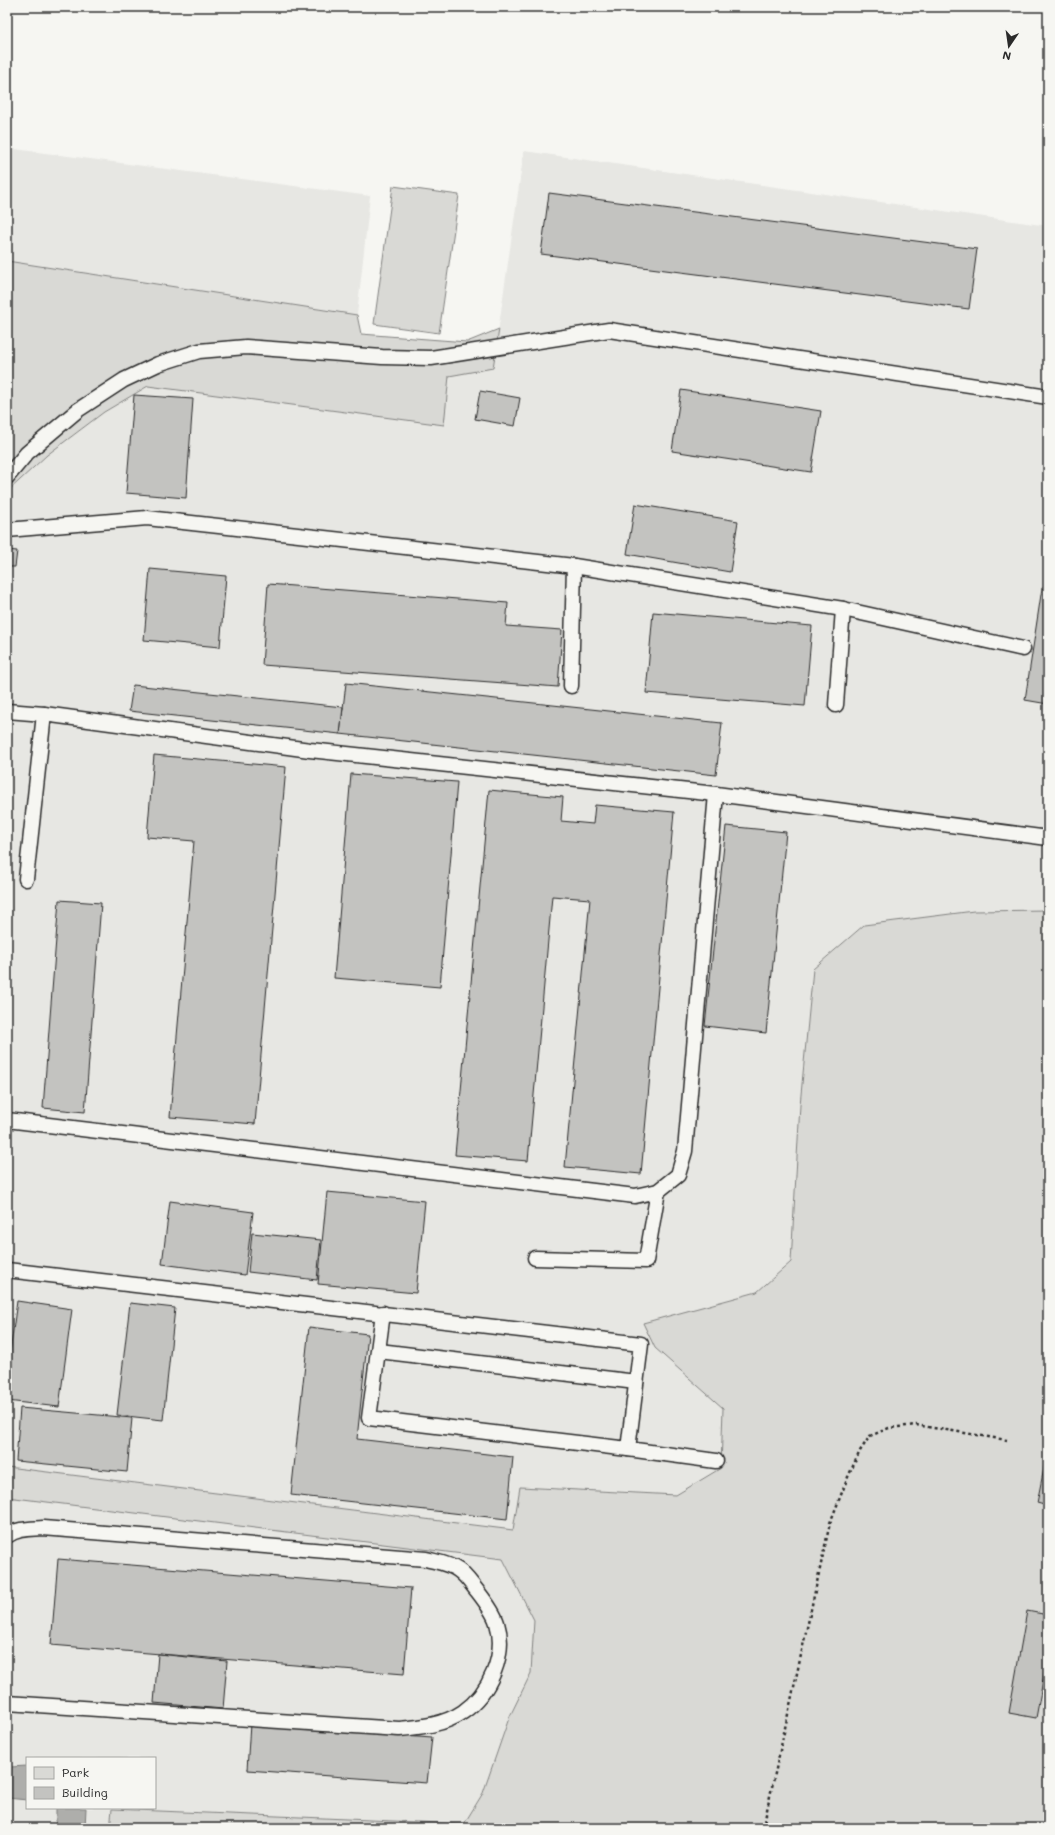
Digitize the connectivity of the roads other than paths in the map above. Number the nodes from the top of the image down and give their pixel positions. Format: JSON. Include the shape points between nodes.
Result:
{"nodes":[{"id":1,"x":1048,"y":397,"type":"edge"},
{"id":2,"x":7,"y":477,"type":"edge"},
{"id":3,"x":7,"y":530,"type":"edge"},
{"id":4,"x":574,"y":566,"type":"junction"},
{"id":5,"x":843,"y":609,"type":"junction"},
{"id":6,"x":1023,"y":649,"type":"dead end"},
{"id":7,"x":571,"y":686,"type":"dead end"},
{"id":8,"x":836,"y":705,"type":"dead end"},
{"id":9,"x":7,"y":711,"type":"edge"},
{"id":10,"x":44,"y":714,"type":"junction"},
{"id":11,"x":716,"y":794,"type":"junction"},
{"id":12,"x":1048,"y":838,"type":"edge"},
{"id":13,"x":26,"y":879,"type":"dead end"},
{"id":14,"x":7,"y":1120,"type":"edge"},
{"id":15,"x":658,"y":1191,"type":"junction"},
{"id":16,"x":535,"y":1258,"type":"dead end"},
{"id":17,"x":7,"y":1270,"type":"edge"},
{"id":18,"x":384,"y":1313,"type":"junction"},
{"id":19,"x":379,"y":1350,"type":"junction"},
{"id":20,"x":636,"y":1382,"type":"junction"},
{"id":21,"x":628,"y":1449,"type":"junction"},
{"id":22,"x":716,"y":1461,"type":"dead end"},
{"id":23,"x":7,"y":1536,"type":"edge"},
{"id":24,"x":7,"y":1702,"type":"edge"}],
"edges":[{"from":1,"to":2,"type":"lane","via":[[609,330],[431,358],[231,348],[200,351],[158,364],[124,380],[78,410],[27,453]]},
{"from":3,"to":4,"type":"lane","via":[[147,518]]},
{"from":4,"to":5,"type":"lane"},
{"from":4,"to":7,"type":"lane"},
{"from":5,"to":6,"type":"lane"},
{"from":5,"to":8,"type":"lane"},
{"from":9,"to":10,"type":"lane"},
{"from":10,"to":11,"type":"lane","via":[[310,750]]},
{"from":10,"to":13,"type":"lane"},
{"from":11,"to":12,"type":"lane"},
{"from":11,"to":15,"type":"lane","via":[[684,1151],[678,1175]]},
{"from":14,"to":15,"type":"lane","via":[[635,1196]]},
{"from":15,"to":16,"type":"lane","via":[[646,1261]]},
{"from":17,"to":18,"type":"lane"},
{"from":18,"to":19,"type":"lane"},
{"from":18,"to":20,"type":"lane","via":[[641,1344]]},
{"from":19,"to":20,"type":"lane"},
{"from":19,"to":21,"type":"lane","via":[[369,1418]]},
{"from":20,"to":21,"type":"lane"},
{"from":21,"to":22,"type":"lane"},
{"from":23,"to":24,"type":"lane","via":[[23,1529],[43,1528],[426,1559],[446,1563],[459,1570],[483,1599],[497,1623],[500,1639],[495,1669],[482,1693],[473,1703],[449,1720],[417,1728],[399,1729]]}]}
